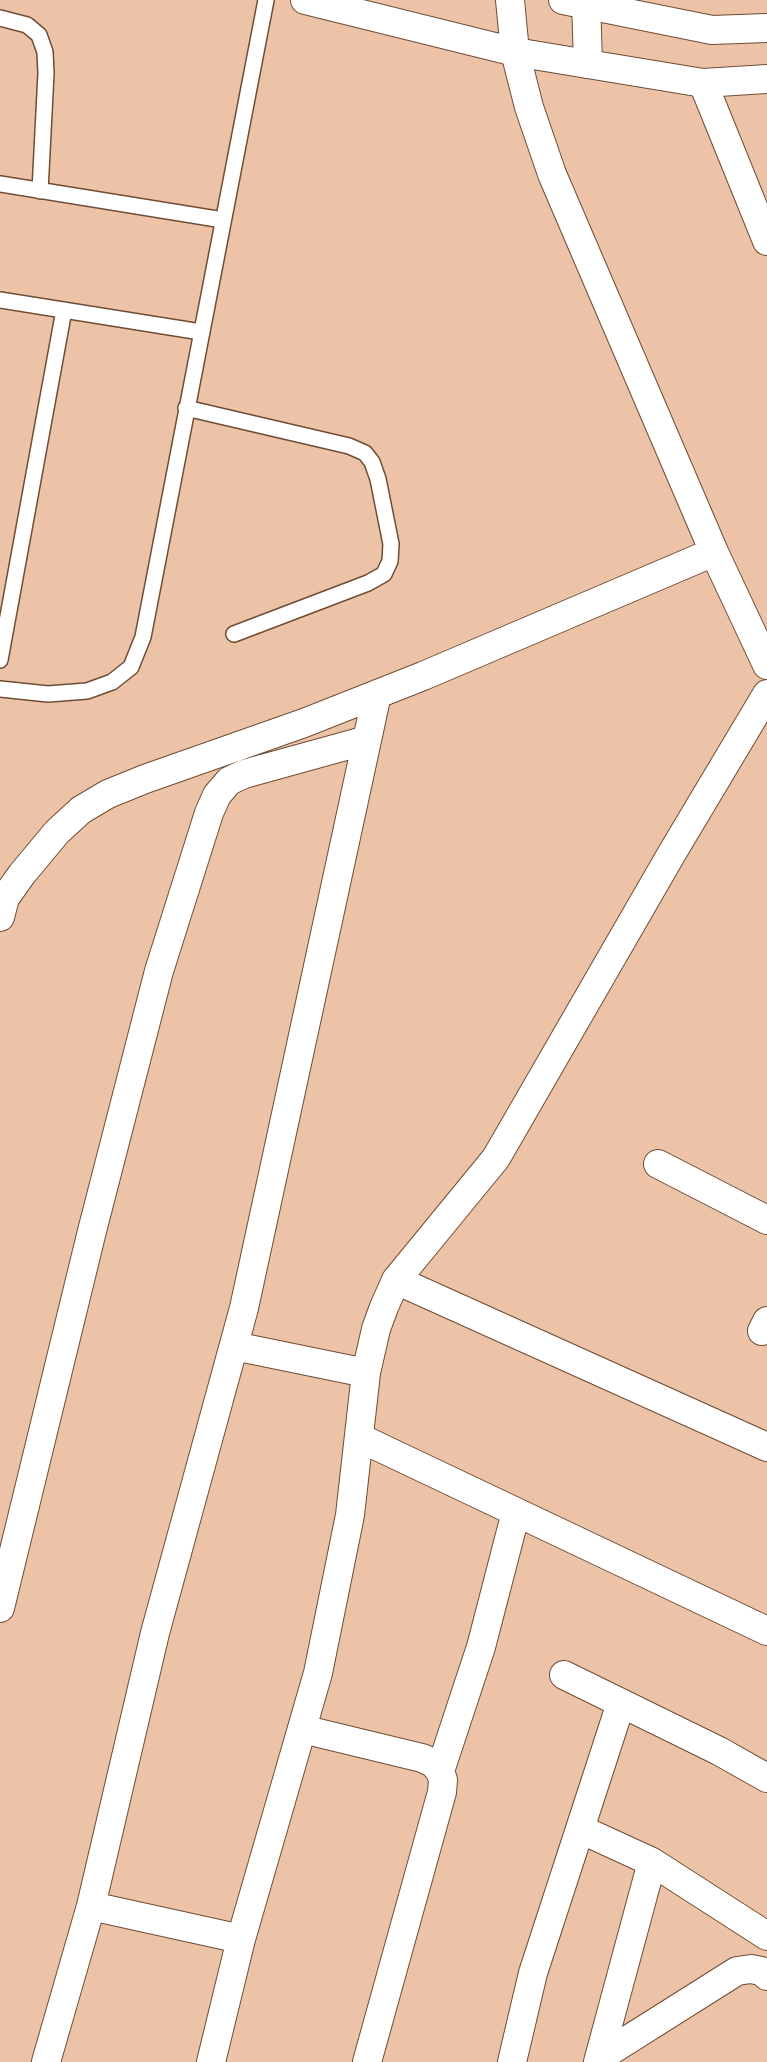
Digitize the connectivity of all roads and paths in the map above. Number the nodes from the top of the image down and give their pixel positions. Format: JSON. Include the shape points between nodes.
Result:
{"nodes":[{"id":1,"x":266,"y":0,"type":"edge"},
{"id":2,"x":305,"y":0,"type":"edge"},
{"id":3,"x":510,"y":0,"type":"edge"},
{"id":4,"x":578,"y":2,"type":"edge"},
{"id":5,"x":0,"y":18,"type":"edge"},
{"id":6,"x":767,"y":28,"type":"edge"},
{"id":7,"x":515,"y":52,"type":"junction"},
{"id":8,"x":588,"y":64,"type":"junction"},
{"id":9,"x":767,"y":80,"type":"edge"},
{"id":10,"x":703,"y":83,"type":"junction"},
{"id":11,"x":0,"y":184,"type":"edge"},
{"id":12,"x":40,"y":191,"type":"junction"},
{"id":13,"x":222,"y":220,"type":"junction"},
{"id":14,"x":767,"y":241,"type":"edge"},
{"id":15,"x":0,"y":300,"type":"edge"},
{"id":16,"x":64,"y":310,"type":"junction"},
{"id":17,"x":201,"y":332,"type":"junction"},
{"id":18,"x":186,"y":408,"type":"junction"},
{"id":19,"x":714,"y":552,"type":"junction"},
{"id":20,"x":234,"y":634,"type":"dead end"},
{"id":21,"x":0,"y":660,"type":"edge"},
{"id":22,"x":767,"y":665,"type":"edge"},
{"id":23,"x":0,"y":689,"type":"edge"},
{"id":24,"x":377,"y":694,"type":"junction"},
{"id":25,"x":767,"y":694,"type":"edge"},
{"id":26,"x":367,"y":740,"type":"junction"},
{"id":27,"x":2,"y":904,"type":"edge"},
{"id":28,"x":658,"y":1164,"type":"dead end"},
{"id":29,"x":767,"y":1220,"type":"edge"},
{"id":30,"x":396,"y":1280,"type":"junction"},
{"id":31,"x":234,"y":1346,"type":"junction"},
{"id":32,"x":366,"y":1373,"type":"junction"},
{"id":33,"x":360,"y":1438,"type":"junction"},
{"id":34,"x":767,"y":1447,"type":"edge"},
{"id":35,"x":516,"y":1512,"type":"junction"},
{"id":36,"x":0,"y":1608,"type":"edge"},
{"id":37,"x":767,"y":1631,"type":"edge"},
{"id":38,"x":564,"y":1675,"type":"dead end"},
{"id":39,"x":621,"y":1703,"type":"junction"},
{"id":40,"x":302,"y":1729,"type":"junction"},
{"id":41,"x":440,"y":1771,"type":"junction"},
{"id":42,"x":767,"y":1778,"type":"edge"},
{"id":43,"x":580,"y":1829,"type":"junction"},
{"id":44,"x":652,"y":1862,"type":"junction"},
{"id":45,"x":91,"y":1906,"type":"junction"},
{"id":46,"x":767,"y":1936,"type":"edge"},
{"id":47,"x":241,"y":1939,"type":"junction"},
{"id":48,"x":767,"y":1976,"type":"edge"},
{"id":49,"x":598,"y":2060,"type":"edge"},
{"id":50,"x":46,"y":2062,"type":"edge"},
{"id":51,"x":212,"y":2062,"type":"edge"},
{"id":52,"x":367,"y":2062,"type":"edge"},
{"id":53,"x":512,"y":2062,"type":"edge"}],
"edges":[{"from":1,"to":13,"type":"lane"},
{"from":2,"to":7,"type":"street"},
{"from":3,"to":7,"type":"street"},
{"from":4,"to":6,"type":"street","via":[[712,30]]},
{"from":4,"to":8,"type":"street"},
{"from":5,"to":12,"type":"lane","via":[[27,25],[39,35],[45,52]]},
{"from":7,"to":8,"type":"street"},
{"from":7,"to":19,"type":"street","via":[[529,107],[552,174]]},
{"from":8,"to":10,"type":"street"},
{"from":9,"to":10,"type":"street"},
{"from":10,"to":14,"type":"street"},
{"from":11,"to":12,"type":"lane"},
{"from":12,"to":13,"type":"lane"},
{"from":13,"to":17,"type":"lane"},
{"from":15,"to":16,"type":"lane"},
{"from":16,"to":17,"type":"lane"},
{"from":16,"to":21,"type":"lane"},
{"from":17,"to":18,"type":"lane"},
{"from":18,"to":20,"type":"lane","via":[[349,446],[365,453],[378,479],[391,544],[390,561],[384,574]]},
{"from":18,"to":23,"type":"lane","via":[[143,637],[131,667],[112,682],[87,691],[48,694]]},
{"from":19,"to":22,"type":"street"},
{"from":19,"to":24,"type":"street"},
{"from":24,"to":26,"type":"street"},
{"from":24,"to":27,"type":"street","via":[[108,794],[81,810],[57,832]]},
{"from":25,"to":30,"type":"street","via":[[496,1158]]},
{"from":26,"to":31,"type":"street","via":[[286,1121]]},
{"from":26,"to":36,"type":"street","via":[[244,774],[229,781],[217,795],[209,813],[160,971],[92,1231]]},
{"from":28,"to":29,"type":"street"},
{"from":30,"to":32,"type":"street","via":[[376,1329]]},
{"from":30,"to":34,"type":"street"},
{"from":31,"to":32,"type":"street"},
{"from":31,"to":45,"type":"street","via":[[155,1633]]},
{"from":32,"to":33,"type":"street"},
{"from":33,"to":35,"type":"street"},
{"from":33,"to":40,"type":"street","via":[[337,1585]]},
{"from":35,"to":37,"type":"street"},
{"from":35,"to":41,"type":"street","via":[[481,1647]]},
{"from":38,"to":39,"type":"street"},
{"from":39,"to":42,"type":"street"},
{"from":39,"to":43,"type":"street"},
{"from":40,"to":41,"type":"street","via":[[422,1758]]},
{"from":40,"to":47,"type":"street"},
{"from":41,"to":52,"type":"street","via":[[442,1792]]},
{"from":43,"to":44,"type":"street"},
{"from":43,"to":53,"type":"street","via":[[533,1973]]},
{"from":44,"to":46,"type":"street"},
{"from":44,"to":49,"type":"street"},
{"from":45,"to":47,"type":"street"},
{"from":45,"to":50,"type":"street"},
{"from":47,"to":51,"type":"street"},
{"from":48,"to":49,"type":"street","via":[[751,1969],[737,1971]]}]}
